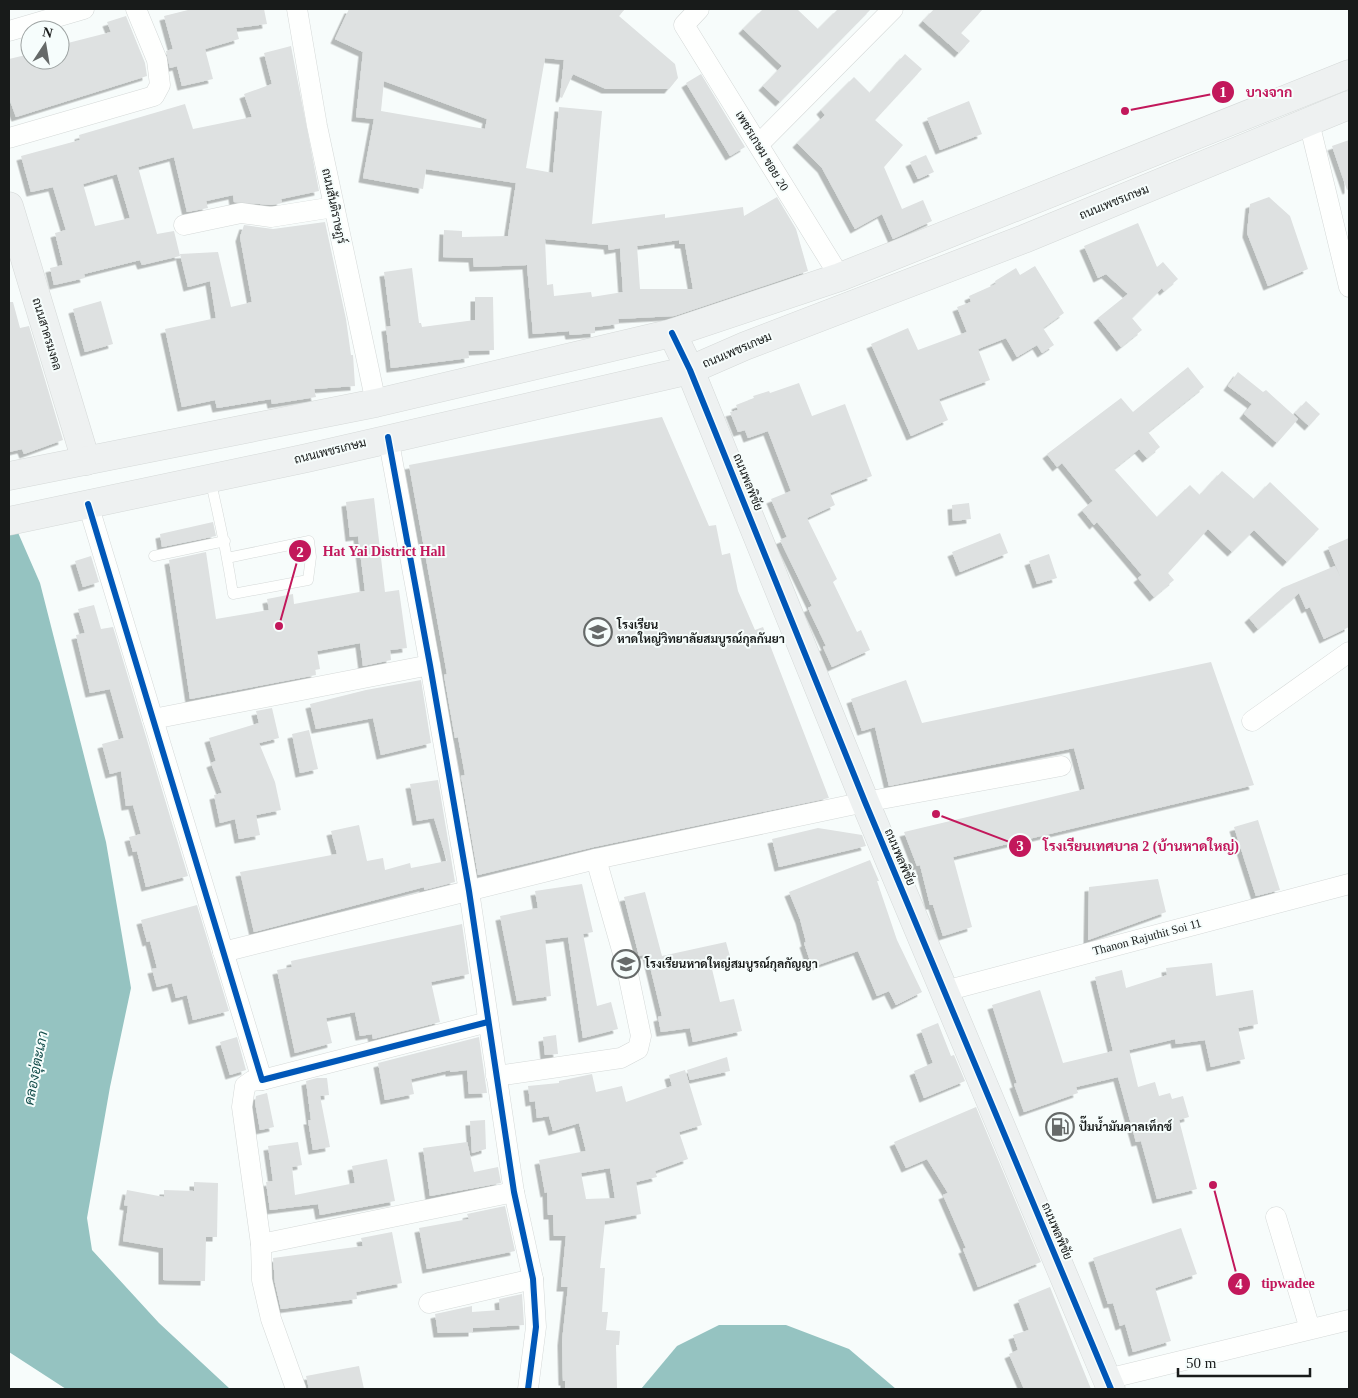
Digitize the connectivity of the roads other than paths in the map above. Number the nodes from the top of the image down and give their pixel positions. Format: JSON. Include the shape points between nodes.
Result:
{"nodes":[{"id":1,"x":84,"y":9,"type":"edge"},
{"id":2,"x":136,"y":9,"type":"edge"},
{"id":3,"x":297,"y":9,"type":"edge"},
{"id":4,"x":699,"y":9,"type":"edge"},
{"id":5,"x":893,"y":9,"type":"edge"},
{"id":6,"x":9,"y":31,"type":"edge"},
{"id":7,"x":1349,"y":74,"type":"edge"},
{"id":8,"x":1349,"y":105,"type":"edge"},
{"id":9,"x":1309,"y":122,"type":"junction"},
{"id":10,"x":9,"y":138,"type":"edge"},
{"id":11,"x":760,"y":144,"type":"junction"},
{"id":12,"x":9,"y":206,"type":"edge"},
{"id":13,"x":334,"y":207,"type":"junction"},
{"id":14,"x":184,"y":225,"type":"dead end"},
{"id":15,"x":840,"y":277,"type":"junction"},
{"id":16,"x":1349,"y":287,"type":"edge"},
{"id":17,"x":672,"y":333,"type":"junction"},
{"id":18,"x":690,"y":370,"type":"junction"},
{"id":19,"x":376,"y":403,"type":"junction"},
{"id":20,"x":388,"y":438,"type":"junction"},
{"id":21,"x":86,"y":461,"type":"junction"},
{"id":22,"x":9,"y":476,"type":"edge"},
{"id":23,"x":210,"y":478,"type":"junction"},
{"id":24,"x":88,"y":504,"type":"junction"},
{"id":25,"x":9,"y":521,"type":"edge"},
{"id":26,"x":225,"y":541,"type":"junction"},
{"id":27,"x":154,"y":556,"type":"dead end"},
{"id":28,"x":228,"y":558,"type":"junction"},
{"id":29,"x":1349,"y":652,"type":"edge"},
{"id":30,"x":430,"y":665,"type":"junction"},
{"id":31,"x":153,"y":719,"type":"junction"},
{"id":32,"x":1252,"y":721,"type":"dead end"},
{"id":33,"x":1061,"y":766,"type":"dead end"},
{"id":34,"x":865,"y":802,"type":"junction"},
{"id":35,"x":596,"y":859,"type":"junction"},
{"id":36,"x":1349,"y":884,"type":"edge"},
{"id":37,"x":469,"y":892,"type":"junction"},
{"id":38,"x":223,"y":952,"type":"junction"},
{"id":39,"x":945,"y":991,"type":"junction"},
{"id":40,"x":488,"y":1022,"type":"junction"},
{"id":41,"x":496,"y":1076,"type":"junction"},
{"id":42,"x":262,"y":1080,"type":"junction"},
{"id":43,"x":514,"y":1192,"type":"junction"},
{"id":44,"x":1276,"y":1217,"type":"dead end"},
{"id":45,"x":262,"y":1244,"type":"junction"},
{"id":46,"x":534,"y":1280,"type":"junction"},
{"id":47,"x":429,"y":1303,"type":"dead end"},
{"id":48,"x":1349,"y":1320,"type":"edge"},
{"id":49,"x":1310,"y":1329,"type":"junction"},
{"id":50,"x":1109,"y":1384,"type":"edge"},
{"id":51,"x":296,"y":1389,"type":"edge"},
{"id":52,"x":528,"y":1389,"type":"edge"}],
"edges":[{"from":1,"to":6,"type":"street"},
{"from":2,"to":10,"type":"street","via":[[157,60],[160,85],[154,96]]},
{"from":3,"to":13,"type":"street","name":"ถนนสันติราษฎร์"},
{"from":4,"to":11,"type":"street","name":"เพชรเกษม ซอย 20","via":[[684,25]]},
{"from":5,"to":11,"type":"street"},
{"from":7,"to":15,"type":"main road"},
{"from":8,"to":9,"type":"main road","name":"ถนนเพชรเกษม"},
{"from":9,"to":16,"type":"street"},
{"from":9,"to":18,"type":"main road","name":"ถนนเพชรเกษม","via":[[1024,239]]},
{"from":11,"to":15,"type":"street","name":"เพชรเกษม ซอย 20","via":[[773,171]]},
{"from":12,"to":21,"type":"main road","name":"ถนนสาครมงคล"},
{"from":13,"to":14,"type":"street","via":[[272,217],[241,213]]},
{"from":13,"to":19,"type":"street","name":"ถนนสันติราษฎร์"},
{"from":15,"to":17,"type":"main road"},
{"from":17,"to":18,"type":"main road","name":"ถนนพลพิชัย"},
{"from":17,"to":19,"type":"main road"},
{"from":18,"to":20,"type":"main road","name":"ถนนเพชรเกษม"},
{"from":18,"to":34,"type":"main road","name":"ถนนพลพิชัย"},
{"from":19,"to":21,"type":"main road"},
{"from":20,"to":23,"type":"main road","name":"ถนนเพชรเกษม"},
{"from":20,"to":30,"type":"street"},
{"from":21,"to":22,"type":"main road"},
{"from":23,"to":24,"type":"main road","name":"ถนนเพชรเกษม"},
{"from":23,"to":26,"type":"lane"},
{"from":24,"to":25,"type":"main road","name":"ถนนเพชรเกษม"},
{"from":24,"to":31,"type":"street"},
{"from":26,"to":27,"type":"lane"},
{"from":26,"to":28,"type":"lane"},
{"from":28,"to":28,"type":"lane","via":[[233,594],[308,580],[311,557],[309,541]]},
{"from":29,"to":32,"type":"street"},
{"from":30,"to":31,"type":"street"},
{"from":30,"to":37,"type":"street"},
{"from":31,"to":38,"type":"street"},
{"from":33,"to":34,"type":"street"},
{"from":34,"to":35,"type":"street"},
{"from":34,"to":39,"type":"main road","name":"ถนนพลพิชัย"},
{"from":35,"to":37,"type":"street"},
{"from":35,"to":41,"type":"street","via":[[626,964],[641,1036],[638,1049],[621,1058]]},
{"from":36,"to":39,"type":"street","name":"Thanon Rajuthit Soi 11"},
{"from":37,"to":38,"type":"street"},
{"from":37,"to":40,"type":"street"},
{"from":38,"to":42,"type":"street"},
{"from":39,"to":50,"type":"main road","name":"ถนนพลพิชัย"},
{"from":40,"to":41,"type":"street"},
{"from":40,"to":42,"type":"street"},
{"from":41,"to":43,"type":"street"},
{"from":42,"to":45,"type":"street","via":[[245,1086],[242,1096]]},
{"from":43,"to":45,"type":"street"},
{"from":43,"to":46,"type":"street"},
{"from":44,"to":49,"type":"street"},
{"from":45,"to":51,"type":"street","via":[[262,1280],[271,1319]]},
{"from":46,"to":47,"type":"street"},
{"from":46,"to":52,"type":"street","via":[[536,1326]]},
{"from":48,"to":49,"type":"street"},
{"from":49,"to":50,"type":"street"}]}
